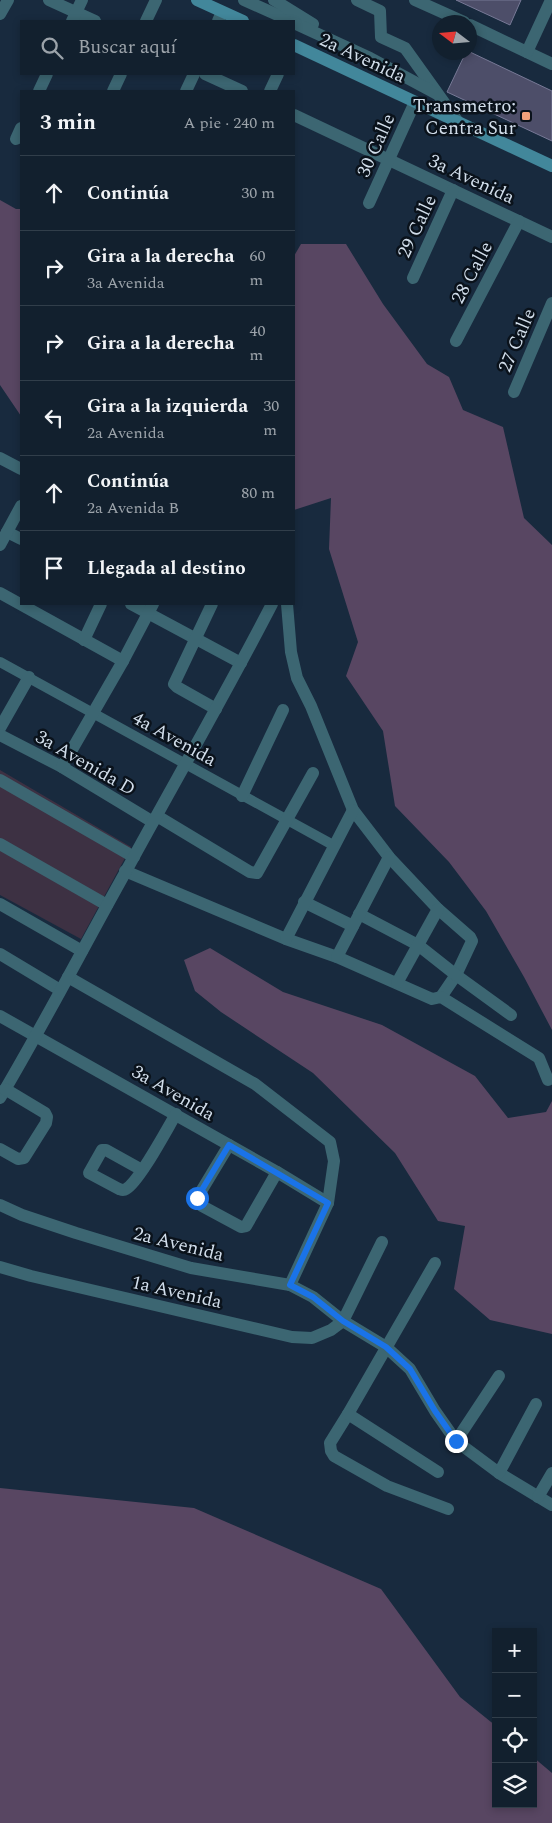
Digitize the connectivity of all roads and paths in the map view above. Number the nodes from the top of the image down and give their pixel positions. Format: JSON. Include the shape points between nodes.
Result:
{"nodes":[{"id":1,"x":8,"y":0,"type":"edge"},
{"id":2,"x":49,"y":0,"type":"edge"},
{"id":3,"x":82,"y":0,"type":"edge"},
{"id":4,"x":156,"y":0,"type":"edge"},
{"id":5,"x":197,"y":0,"type":"edge"},
{"id":6,"x":244,"y":0,"type":"edge"},
{"id":7,"x":274,"y":0,"type":"edge"},
{"id":8,"x":357,"y":0,"type":"edge"},
{"id":9,"x":416,"y":0,"type":"edge"},
{"id":10,"x":551,"y":0,"type":"edge"},
{"id":11,"x":0,"y":14,"type":"edge"},
{"id":12,"x":449,"y":15,"type":"edge"},
{"id":13,"x":220,"y":16,"type":"edge"},
{"id":14,"x":74,"y":17,"type":"edge"},
{"id":15,"x":90,"y":20,"type":"edge"},
{"id":16,"x":146,"y":20,"type":"edge"},
{"id":17,"x":238,"y":20,"type":"edge"},
{"id":18,"x":288,"y":20,"type":"edge"},
{"id":19,"x":295,"y":23,"type":"edge"},
{"id":20,"x":477,"y":28,"type":"edge"},
{"id":21,"x":295,"y":45,"type":"edge"},
{"id":22,"x":374,"y":48,"type":"dead end"},
{"id":23,"x":358,"y":52,"type":"junction"},
{"id":24,"x":527,"y":52,"type":"junction"},
{"id":25,"x":552,"y":64,"type":"edge"},
{"id":26,"x":46,"y":75,"type":"edge"},
{"id":27,"x":121,"y":75,"type":"edge"},
{"id":28,"x":194,"y":75,"type":"edge"},
{"id":29,"x":207,"y":75,"type":"edge"},
{"id":30,"x":278,"y":75,"type":"edge"},
{"id":31,"x":39,"y":90,"type":"edge"},
{"id":32,"x":113,"y":90,"type":"edge"},
{"id":33,"x":186,"y":90,"type":"edge"},
{"id":34,"x":240,"y":90,"type":"edge"},
{"id":35,"x":270,"y":90,"type":"edge"},
{"id":36,"x":439,"y":96,"type":"junction"},
{"id":37,"x":415,"y":102,"type":"junction"},
{"id":38,"x":295,"y":116,"type":"edge"},
{"id":39,"x":458,"y":122,"type":"junction"},
{"id":40,"x":388,"y":160,"type":"junction"},
{"id":41,"x":552,"y":166,"type":"edge"},
{"id":42,"x":453,"y":190,"type":"junction"},
{"id":43,"x":369,"y":203,"type":"dead end"},
{"id":44,"x":519,"y":221,"type":"junction"},
{"id":45,"x":552,"y":237,"type":"edge"},
{"id":46,"x":413,"y":278,"type":"dead end"},
{"id":47,"x":552,"y":303,"type":"edge"},
{"id":48,"x":456,"y":341,"type":"dead end"},
{"id":49,"x":514,"y":392,"type":"dead end"},
{"id":50,"x":0,"y":458,"type":"edge"},
{"id":51,"x":20,"y":468,"type":"edge"},
{"id":52,"x":20,"y":508,"type":"edge"},
{"id":53,"x":7,"y":532,"type":"junction"},
{"id":54,"x":20,"y":538,"type":"edge"},
{"id":55,"x":0,"y":545,"type":"edge"},
{"id":56,"x":0,"y":594,"type":"edge"},
{"id":57,"x":19,"y":597,"type":"edge"},
{"id":58,"x":31,"y":605,"type":"edge"},
{"id":59,"x":101,"y":605,"type":"edge"},
{"id":60,"x":136,"y":605,"type":"edge"},
{"id":61,"x":211,"y":605,"type":"edge"},
{"id":62,"x":271,"y":605,"type":"edge"},
{"id":63,"x":287,"y":605,"type":"edge"},
{"id":64,"x":151,"y":608,"type":"edge"},
{"id":65,"x":194,"y":638,"type":"junction"},
{"id":66,"x":84,"y":640,"type":"junction"},
{"id":67,"x":123,"y":661,"type":"junction"},
{"id":68,"x":0,"y":662,"type":"edge"},
{"id":69,"x":242,"y":663,"type":"junction"},
{"id":70,"x":29,"y":677,"type":"junction"},
{"id":71,"x":216,"y":709,"type":"junction"},
{"id":72,"x":283,"y":710,"type":"dead end"},
{"id":73,"x":93,"y":712,"type":"junction"},
{"id":74,"x":0,"y":728,"type":"edge"},
{"id":75,"x":0,"y":735,"type":"edge"},
{"id":76,"x":186,"y":764,"type":"junction"},
{"id":77,"x":62,"y":767,"type":"junction"},
{"id":78,"x":313,"y":772,"type":"dead end"},
{"id":79,"x":0,"y":780,"type":"edge"},
{"id":80,"x":242,"y":796,"type":"junction"},
{"id":81,"x":353,"y":810,"type":"junction"},
{"id":82,"x":155,"y":819,"type":"junction"},
{"id":83,"x":286,"y":820,"type":"junction"},
{"id":84,"x":0,"y":844,"type":"edge"},
{"id":85,"x":334,"y":845,"type":"junction"},
{"id":86,"x":134,"y":857,"type":"junction"},
{"id":87,"x":388,"y":857,"type":"junction"},
{"id":88,"x":125,"y":871,"type":"junction"},
{"id":89,"x":304,"y":902,"type":"junction"},
{"id":90,"x":0,"y":904,"type":"edge"},
{"id":91,"x":107,"y":904,"type":"junction"},
{"id":92,"x":438,"y":909,"type":"junction"},
{"id":93,"x":359,"y":914,"type":"junction"},
{"id":94,"x":352,"y":926,"type":"junction"},
{"id":95,"x":286,"y":939,"type":"junction"},
{"id":96,"x":418,"y":945,"type":"junction"},
{"id":97,"x":82,"y":951,"type":"junction"},
{"id":98,"x":0,"y":954,"type":"edge"},
{"id":99,"x":337,"y":956,"type":"junction"},
{"id":100,"x":456,"y":975,"type":"junction"},
{"id":101,"x":68,"y":977,"type":"junction"},
{"id":102,"x":397,"y":983,"type":"junction"},
{"id":103,"x":60,"y":990,"type":"junction"},
{"id":104,"x":441,"y":997,"type":"junction"},
{"id":105,"x":511,"y":1014,"type":"dead end"},
{"id":106,"x":0,"y":1016,"type":"edge"},
{"id":107,"x":37,"y":1036,"type":"junction"},
{"id":108,"x":548,"y":1080,"type":"dead end"},
{"id":109,"x":3,"y":1093,"type":"edge"},
{"id":110,"x":176,"y":1114,"type":"junction"},
{"id":111,"x":229,"y":1145,"type":"junction"},
{"id":112,"x":0,"y":1149,"type":"edge"},
{"id":113,"x":142,"y":1170,"type":"dead end"},
{"id":114,"x":277,"y":1172,"type":"junction"},
{"id":115,"x":328,"y":1203,"type":"junction"},
{"id":116,"x":0,"y":1205,"type":"edge"},
{"id":117,"x":382,"y":1242,"type":"dead end"},
{"id":118,"x":435,"y":1263,"type":"dead end"},
{"id":119,"x":0,"y":1267,"type":"edge"},
{"id":120,"x":290,"y":1285,"type":"junction"},
{"id":121,"x":343,"y":1321,"type":"junction"},
{"id":122,"x":386,"y":1347,"type":"junction"},
{"id":123,"x":499,"y":1376,"type":"dead end"},
{"id":124,"x":536,"y":1404,"type":"dead end"},
{"id":125,"x":348,"y":1414,"type":"junction"},
{"id":126,"x":456,"y":1441,"type":"junction"},
{"id":127,"x":438,"y":1472,"type":"dead end"},
{"id":128,"x":499,"y":1473,"type":"junction"},
{"id":129,"x":552,"y":1473,"type":"edge"},
{"id":130,"x":544,"y":1491,"type":"edge"},
{"id":131,"x":552,"y":1505,"type":"edge"},
{"id":132,"x":448,"y":1509,"type":"dead end"}],
"edges":[{"from":1,"to":11,"type":"street"},
{"from":2,"to":14,"type":"street"},
{"from":3,"to":14,"type":"street"},
{"from":4,"to":16,"type":"street"},
{"from":5,"to":13,"type":"main road"},
{"from":6,"to":18,"type":"street"},
{"from":7,"to":23,"type":"street"},
{"from":8,"to":36,"type":"street","via":[[380,11],[381,37],[405,48]]},
{"from":9,"to":12,"type":"street"},
{"from":10,"to":24,"type":"street"},
{"from":13,"to":17,"type":"main road"},
{"from":14,"to":15,"type":"street"},
{"from":19,"to":23,"type":"street"},
{"from":20,"to":24,"type":"street"},
{"from":21,"to":37,"type":"main road","name":"2a Avenida"},
{"from":22,"to":23,"type":"street"},
{"from":23,"to":36,"type":"street"},
{"from":24,"to":25,"type":"street"},
{"from":26,"to":31,"type":"street"},
{"from":27,"to":32,"type":"street"},
{"from":28,"to":33,"type":"street"},
{"from":29,"to":34,"type":"street"},
{"from":30,"to":35,"type":"street"},
{"from":36,"to":39,"type":"street"},
{"from":37,"to":39,"type":"main road","name":"2a Avenida"},
{"from":37,"to":40,"type":"street","name":"30 Calle"},
{"from":38,"to":40,"type":"street","name":"3a Avenida"},
{"from":39,"to":41,"type":"main road","name":"2a Avenida"},
{"from":40,"to":42,"type":"street","name":"3a Avenida"},
{"from":40,"to":43,"type":"street","name":"30 Calle"},
{"from":42,"to":44,"type":"street","name":"3a Avenida"},
{"from":42,"to":46,"type":"street","name":"29 Calle"},
{"from":44,"to":45,"type":"street","name":"3a Avenida"},
{"from":44,"to":48,"type":"street","name":"28 Calle"},
{"from":47,"to":49,"type":"street","name":"27 Calle"},
{"from":50,"to":51,"type":"street"},
{"from":52,"to":53,"type":"street"},
{"from":53,"to":54,"type":"street"},
{"from":53,"to":55,"type":"street"},
{"from":56,"to":57,"type":"street"},
{"from":58,"to":66,"type":"street"},
{"from":59,"to":66,"type":"street"},
{"from":60,"to":64,"type":"street"},
{"from":61,"to":65,"type":"street"},
{"from":62,"to":69,"type":"street"},
{"from":63,"to":81,"type":"street","via":[[297,678]]},
{"from":64,"to":65,"type":"street"},
{"from":64,"to":67,"type":"street"},
{"from":65,"to":69,"type":"street"},
{"from":65,"to":71,"type":"street","via":[[174,684]]},
{"from":66,"to":67,"type":"street"},
{"from":67,"to":73,"type":"street"},
{"from":68,"to":70,"type":"street","name":"4a Avenida"},
{"from":69,"to":71,"type":"street"},
{"from":70,"to":73,"type":"street","name":"4a Avenida"},
{"from":70,"to":74,"type":"street"},
{"from":71,"to":76,"type":"street"},
{"from":72,"to":80,"type":"street"},
{"from":73,"to":76,"type":"street","name":"4a Avenida"},
{"from":73,"to":77,"type":"street"},
{"from":75,"to":77,"type":"street","name":"3a Avenida D"},
{"from":76,"to":80,"type":"street","name":"4a Avenida"},
{"from":76,"to":82,"type":"street"},
{"from":77,"to":82,"type":"street","name":"3a Avenida D"},
{"from":78,"to":83,"type":"street"},
{"from":79,"to":86,"type":"street"},
{"from":80,"to":83,"type":"street","name":"4a Avenida"},
{"from":81,"to":85,"type":"street"},
{"from":81,"to":87,"type":"street"},
{"from":82,"to":83,"type":"street","name":"3a Avenida D","via":[[257,873]]},
{"from":82,"to":86,"type":"street"},
{"from":83,"to":85,"type":"street","name":"4a Avenida"},
{"from":84,"to":91,"type":"street"},
{"from":85,"to":89,"type":"street"},
{"from":86,"to":88,"type":"street"},
{"from":87,"to":92,"type":"street"},
{"from":87,"to":93,"type":"street"},
{"from":88,"to":91,"type":"street"},
{"from":88,"to":95,"type":"street"},
{"from":89,"to":94,"type":"street"},
{"from":89,"to":95,"type":"street"},
{"from":90,"to":97,"type":"street"},
{"from":91,"to":97,"type":"street"},
{"from":92,"to":96,"type":"street"},
{"from":92,"to":100,"type":"street","via":[[472,941]]},
{"from":93,"to":94,"type":"street"},
{"from":93,"to":96,"type":"street"},
{"from":94,"to":99,"type":"street"},
{"from":95,"to":99,"type":"street"},
{"from":96,"to":100,"type":"street"},
{"from":96,"to":102,"type":"street"},
{"from":97,"to":101,"type":"street"},
{"from":98,"to":103,"type":"street"},
{"from":99,"to":102,"type":"street"},
{"from":100,"to":104,"type":"street"},
{"from":100,"to":105,"type":"street"},
{"from":101,"to":103,"type":"street"},
{"from":101,"to":115,"type":"street","via":[[255,1084],[330,1142],[334,1160]]},
{"from":102,"to":104,"type":"street","via":[[432,999]]},
{"from":103,"to":107,"type":"street"},
{"from":104,"to":108,"type":"street","via":[[540,1058]]},
{"from":106,"to":107,"type":"street","name":"3a Avenida"},
{"from":107,"to":109,"type":"street"},
{"from":107,"to":110,"type":"street","name":"3a Avenida"},
{"from":109,"to":112,"type":"street","via":[[48,1117],[24,1158],[18,1159]]},
{"from":110,"to":111,"type":"street","name":"3a Avenida"},
{"from":110,"to":113,"type":"street"},
{"from":111,"to":114,"type":"street","name":"3a Avenida"},
{"from":111,"to":114,"type":"street","via":[[197,1198],[202,1206],[241,1227],[246,1226]]},
{"from":114,"to":115,"type":"street","name":"3a Avenida"},
{"from":115,"to":120,"type":"street"},
{"from":116,"to":120,"type":"street","name":"2a Avenida","via":[[76,1233],[191,1268]]},
{"from":117,"to":121,"type":"street"},
{"from":118,"to":122,"type":"street"},
{"from":119,"to":121,"type":"street","name":"1a Avenida","via":[[292,1337],[312,1338]]},
{"from":120,"to":121,"type":"street","name":"2a Avenida","via":[[313,1297]]},
{"from":121,"to":122,"type":"street","name":"2a Avenida"},
{"from":122,"to":125,"type":"street"},
{"from":122,"to":126,"type":"street","name":"2a Avenida","via":[[410,1369]]},
{"from":123,"to":126,"type":"street"},
{"from":124,"to":128,"type":"street"},
{"from":125,"to":127,"type":"street"},
{"from":125,"to":132,"type":"street","via":[[330,1443],[334,1456],[387,1486]]},
{"from":126,"to":128,"type":"street","name":"2a Avenida"},
{"from":128,"to":130,"type":"street","name":"2a Avenida"},
{"from":129,"to":130,"type":"street"},
{"from":130,"to":131,"type":"street","name":"2a Avenida"}]}
